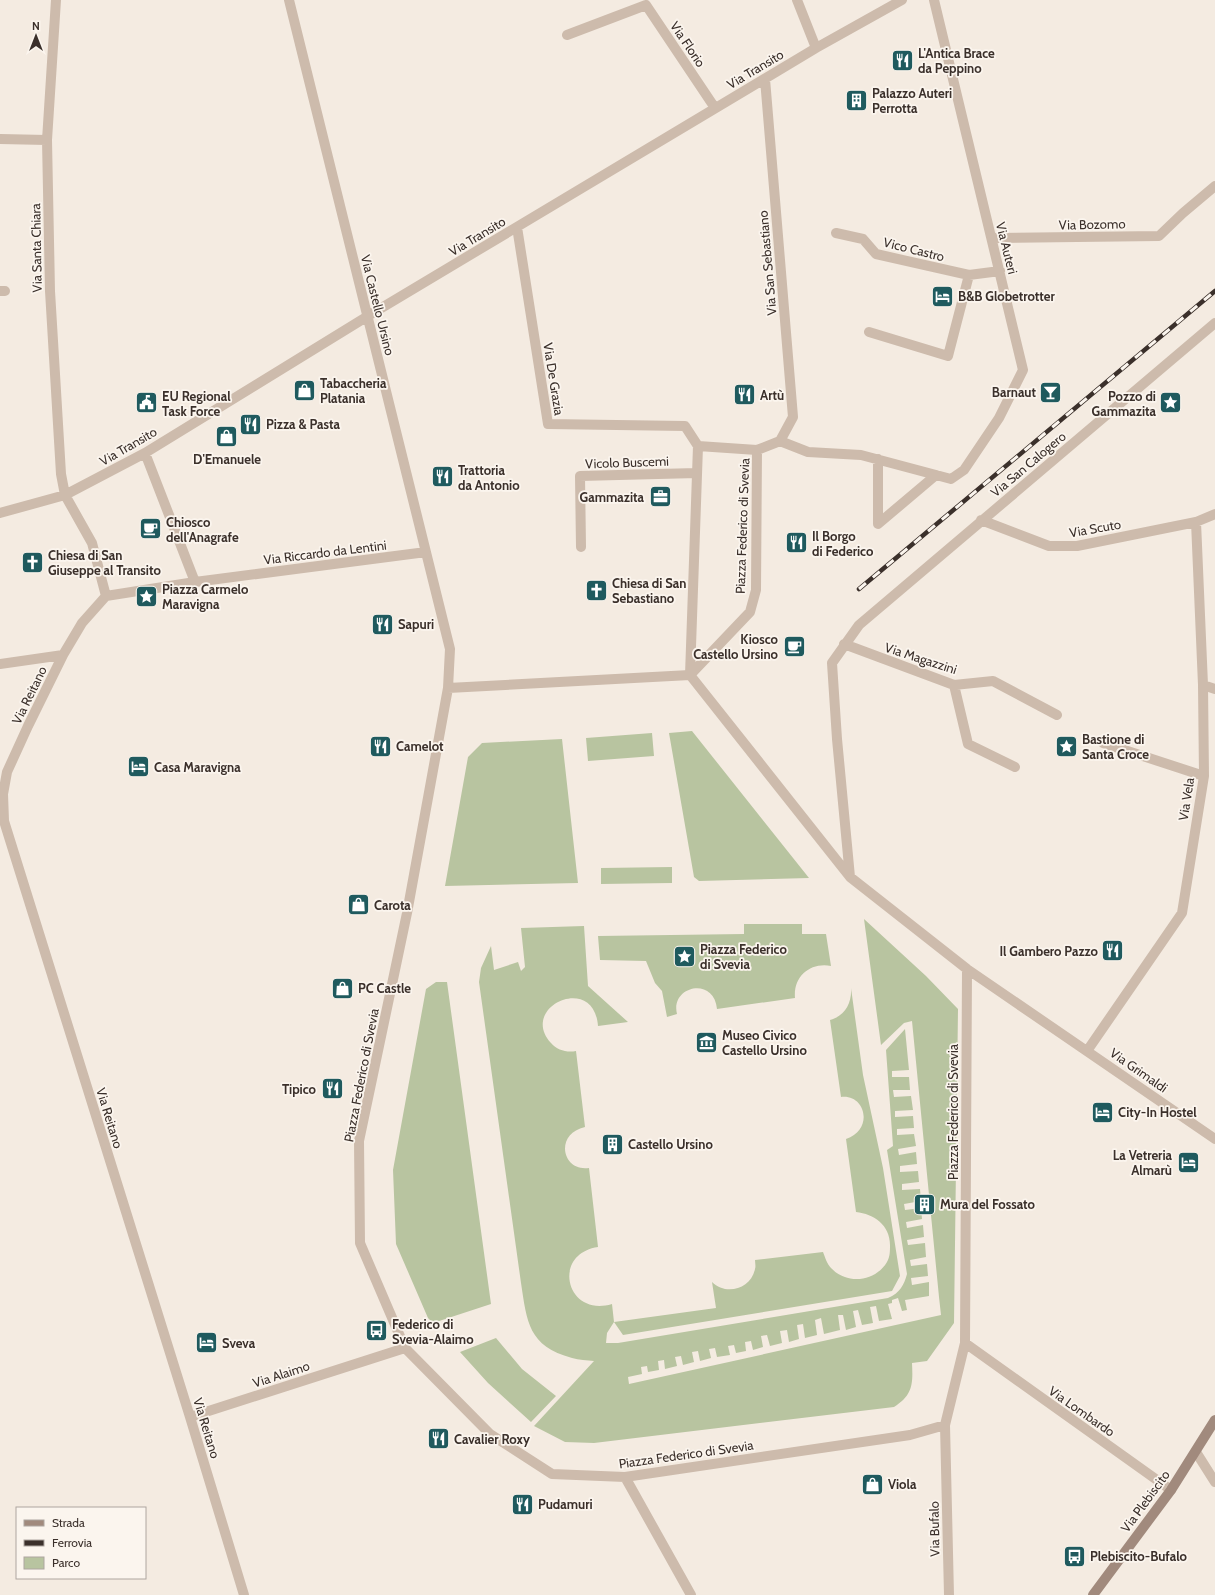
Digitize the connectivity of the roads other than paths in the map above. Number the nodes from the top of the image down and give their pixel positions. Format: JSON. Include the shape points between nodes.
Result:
{"nodes":[{"id":1,"x":56,"y":0,"type":"edge"},
{"id":2,"x":289,"y":0,"type":"edge"},
{"id":3,"x":797,"y":0,"type":"edge"},
{"id":4,"x":902,"y":0,"type":"edge"},
{"id":5,"x":934,"y":0,"type":"edge"},
{"id":6,"x":567,"y":35,"type":"dead end"},
{"id":7,"x":816,"y":48,"type":"junction"},
{"id":8,"x":765,"y":78,"type":"junction"},
{"id":9,"x":716,"y":108,"type":"junction"},
{"id":10,"x":0,"y":140,"type":"edge"},
{"id":11,"x":47,"y":140,"type":"junction"},
{"id":12,"x":1215,"y":186,"type":"edge"},
{"id":13,"x":517,"y":227,"type":"junction"},
{"id":14,"x":836,"y":233,"type":"dead end"},
{"id":15,"x":992,"y":238,"type":"junction"},
{"id":16,"x":1000,"y":271,"type":"junction"},
{"id":17,"x":969,"y":276,"type":"junction"},
{"id":18,"x":368,"y":316,"type":"junction"},
{"id":19,"x":1215,"y":323,"type":"edge"},
{"id":20,"x":868,"y":332,"type":"dead end"},
{"id":21,"x":780,"y":442,"type":"junction"},
{"id":22,"x":698,"y":446,"type":"junction"},
{"id":23,"x":757,"y":450,"type":"junction"},
{"id":24,"x":145,"y":453,"type":"junction"},
{"id":25,"x":878,"y":459,"type":"junction"},
{"id":26,"x":697,"y":473,"type":"junction"},
{"id":27,"x":936,"y":475,"type":"junction"},
{"id":28,"x":65,"y":495,"type":"junction"},
{"id":29,"x":0,"y":513,"type":"edge"},
{"id":30,"x":1215,"y":514,"type":"edge"},
{"id":31,"x":981,"y":520,"type":"junction"},
{"id":32,"x":1196,"y":522,"type":"junction"},
{"id":33,"x":582,"y":547,"type":"dead end"},
{"id":34,"x":426,"y":552,"type":"junction"},
{"id":35,"x":195,"y":582,"type":"junction"},
{"id":36,"x":106,"y":596,"type":"junction"},
{"id":37,"x":441,"y":616,"type":"joint"},
{"id":38,"x":844,"y":644,"type":"junction"},
{"id":39,"x":63,"y":655,"type":"junction"},
{"id":40,"x":0,"y":664,"type":"edge"},
{"id":41,"x":690,"y":675,"type":"junction"},
{"id":42,"x":954,"y":684,"type":"junction"},
{"id":43,"x":1203,"y":684,"type":"junction"},
{"id":44,"x":448,"y":688,"type":"junction"},
{"id":45,"x":1215,"y":689,"type":"edge"},
{"id":46,"x":1056,"y":716,"type":"dead end"},
{"id":47,"x":1103,"y":743,"type":"dead end"},
{"id":48,"x":1016,"y":767,"type":"dead end"},
{"id":49,"x":1204,"y":776,"type":"junction"},
{"id":50,"x":2,"y":822,"type":"edge"},
{"id":51,"x":850,"y":877,"type":"junction"},
{"id":52,"x":967,"y":969,"type":"junction"},
{"id":53,"x":1087,"y":1051,"type":"junction"},
{"id":54,"x":1215,"y":1139,"type":"edge"},
{"id":55,"x":965,"y":1343,"type":"junction"},
{"id":56,"x":405,"y":1348,"type":"junction"},
{"id":57,"x":190,"y":1417,"type":"junction"},
{"id":58,"x":1215,"y":1420,"type":"edge"},
{"id":59,"x":945,"y":1425,"type":"junction"},
{"id":60,"x":1196,"y":1452,"type":"junction"},
{"id":61,"x":625,"y":1477,"type":"junction"},
{"id":62,"x":1215,"y":1482,"type":"edge"},
{"id":63,"x":1171,"y":1490,"type":"junction"},
{"id":64,"x":244,"y":1595,"type":"edge"},
{"id":65,"x":691,"y":1595,"type":"edge"},
{"id":66,"x":948,"y":1595,"type":"edge"},
{"id":67,"x":1093,"y":1595,"type":"edge"}],
"edges":[{"from":1,"to":11,"type":"street","name":"Via Santa Chiara"},
{"from":2,"to":18,"type":"street","name":"Via Castello Ursino"},
{"from":3,"to":7,"type":"street"},
{"from":4,"to":7,"type":"street","name":"Via Transito"},
{"from":5,"to":15,"type":"street","name":"Via Auteri"},
{"from":6,"to":9,"type":"street","name":"Via Florio","via":[[646,5]]},
{"from":7,"to":8,"type":"street","name":"Via Transito"},
{"from":8,"to":9,"type":"street","name":"Via Transito"},
{"from":8,"to":21,"type":"street","name":"Via San Sebastiano","via":[[793,417]]},
{"from":9,"to":13,"type":"street","name":"Via Transito"},
{"from":10,"to":11,"type":"street"},
{"from":11,"to":28,"type":"street","name":"Via Santa Chiara","via":[[50,291],[61,474]]},
{"from":12,"to":15,"type":"street","name":"Via Bozomo","via":[[1159,236]]},
{"from":13,"to":18,"type":"street","name":"Via Transito"},
{"from":13,"to":22,"type":"street","name":"Via De Grazia","via":[[548,424],[685,426]]},
{"from":14,"to":17,"type":"street","name":"Vico Castro","via":[[863,239],[876,254]]},
{"from":15,"to":16,"type":"street","name":"Via Auteri"},
{"from":16,"to":17,"type":"street"},
{"from":16,"to":27,"type":"street","name":"Via Auteri","via":[[1023,370],[999,418],[964,470],[951,480]]},
{"from":17,"to":20,"type":"street","via":[[948,356]]},
{"from":18,"to":24,"type":"street","name":"Via Transito"},
{"from":18,"to":34,"type":"street","name":"Via Castello Ursino"},
{"from":19,"to":31,"type":"street","name":"Via San Calogero"},
{"from":21,"to":23,"type":"street"},
{"from":21,"to":25,"type":"street","name":"Via Auteri","via":[[808,452],[861,455]]},
{"from":22,"to":23,"type":"street","name":"Piazza Federico di Svevia"},
{"from":22,"to":26,"type":"street"},
{"from":23,"to":41,"type":"street","name":"Piazza Federico di Svevia","via":[[756,590],[750,612]]},
{"from":24,"to":28,"type":"street","name":"Via Transito"},
{"from":24,"to":35,"type":"street"},
{"from":25,"to":27,"type":"street","name":"Via Auteri"},
{"from":25,"to":27,"type":"street","via":[[878,524]]},
{"from":26,"to":33,"type":"street","name":"Vicolo Buscemi","via":[[580,476]]},
{"from":26,"to":41,"type":"street"},
{"from":28,"to":29,"type":"street","name":"Via Transito"},
{"from":28,"to":36,"type":"street","name":"Via Santa Chiara","via":[[92,543]]},
{"from":30,"to":32,"type":"street","name":"Via Scuto"},
{"from":31,"to":32,"type":"street","name":"Via Scuto","via":[[1049,546],[1077,546]]},
{"from":31,"to":38,"type":"street","name":"Via San Calogero","via":[[859,625]]},
{"from":32,"to":43,"type":"street","name":"Via Vela"},
{"from":34,"to":35,"type":"street","name":"Via Riccardo da Lentini"},
{"from":34,"to":37,"type":"street","name":"Via Castello Ursino"},
{"from":35,"to":36,"type":"street","name":"Via Riccardo da Lentini"},
{"from":36,"to":39,"type":"street","name":"Via Reitano","via":[[82,623]]},
{"from":37,"to":44,"type":"street","name":"Piazza Federico di Svevia","via":[[450,649]]},
{"from":38,"to":42,"type":"street","name":"Via Magazzini"},
{"from":38,"to":51,"type":"street","name":"Via San Calogero","via":[[832,663]]},
{"from":39,"to":40,"type":"street"},
{"from":39,"to":50,"type":"street","name":"Via Reitano","via":[[7,772]]},
{"from":41,"to":44,"type":"street"},
{"from":41,"to":51,"type":"street"},
{"from":42,"to":46,"type":"street","name":"Via Magazzini","via":[[993,681]]},
{"from":42,"to":48,"type":"street","via":[[968,744]]},
{"from":43,"to":45,"type":"street"},
{"from":43,"to":49,"type":"street","name":"Via Vela"},
{"from":44,"to":56,"type":"street","name":"Piazza Federico di Svevia","via":[[407,913],[359,1141],[360,1243]]},
{"from":47,"to":49,"type":"street"},
{"from":49,"to":53,"type":"street","name":"Via Vela","via":[[1182,913]]},
{"from":50,"to":57,"type":"street","name":"Via Reitano"},
{"from":51,"to":52,"type":"street"},
{"from":52,"to":53,"type":"street","name":"Via Grimaldi"},
{"from":52,"to":55,"type":"street","name":"Piazza Federico di Svevia"},
{"from":53,"to":54,"type":"street","name":"Via Grimaldi"},
{"from":55,"to":59,"type":"street","name":"Piazza Federico di Svevia"},
{"from":55,"to":63,"type":"street","name":"Via Lombardo"},
{"from":56,"to":57,"type":"street","name":"Via Alaimo"},
{"from":56,"to":61,"type":"street","name":"Piazza Federico di Svevia","via":[[490,1434],[552,1474]]},
{"from":57,"to":64,"type":"street","name":"Via Reitano"},
{"from":58,"to":60,"type":"main road","name":"Via Plebiscito"},
{"from":59,"to":61,"type":"street","name":"Piazza Federico di Svevia","via":[[910,1435]]},
{"from":59,"to":66,"type":"street","name":"Via Bufalo"},
{"from":60,"to":62,"type":"street"},
{"from":60,"to":63,"type":"main road","name":"Via Plebiscito"},
{"from":61,"to":65,"type":"street"},
{"from":63,"to":67,"type":"main road","name":"Via Plebiscito"}]}
